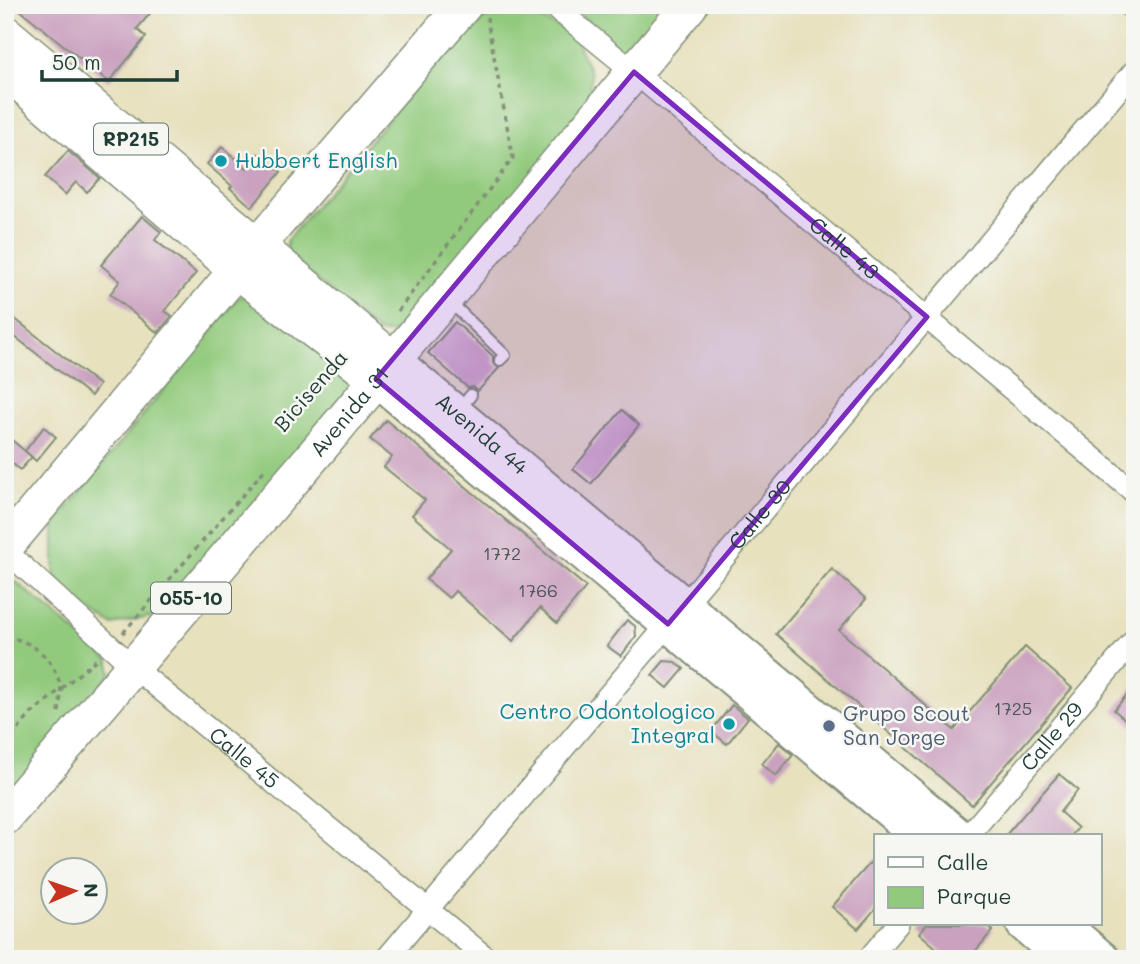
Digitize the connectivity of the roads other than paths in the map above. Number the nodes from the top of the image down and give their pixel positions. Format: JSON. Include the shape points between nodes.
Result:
{"nodes":[{"id":1,"x":464,"y":5,"type":"edge"},
{"id":2,"x":552,"y":5,"type":"edge"},
{"id":3,"x":690,"y":5,"type":"edge"},
{"id":4,"x":1128,"y":5,"type":"edge"},
{"id":5,"x":1135,"y":11,"type":"edge"},
{"id":6,"x":5,"y":33,"type":"edge"},
{"id":7,"x":5,"y":70,"type":"edge"},
{"id":8,"x":1135,"y":70,"type":"edge"},
{"id":9,"x":634,"y":72,"type":"junction"},
{"id":10,"x":247,"y":258,"type":"junction"},
{"id":11,"x":444,"y":297,"type":"junction"},
{"id":12,"x":927,"y":317,"type":"junction"},
{"id":13,"x":500,"y":360,"type":"dead end"},
{"id":14,"x":395,"y":365,"type":"junction"},
{"id":15,"x":1135,"y":493,"type":"edge"},
{"id":16,"x":5,"y":549,"type":"edge"},
{"id":17,"x":676,"y":614,"type":"junction"},
{"id":18,"x":1135,"y":639,"type":"edge"},
{"id":19,"x":122,"y":656,"type":"junction"},
{"id":20,"x":5,"y":817,"type":"edge"},
{"id":21,"x":917,"y":834,"type":"edge"},
{"id":22,"x":956,"y":834,"type":"edge"},
{"id":23,"x":970,"y":834,"type":"edge"},
{"id":24,"x":429,"y":908,"type":"junction"},
{"id":25,"x":896,"y":926,"type":"edge"},
{"id":26,"x":1025,"y":926,"type":"edge"},
{"id":27,"x":1064,"y":926,"type":"edge"},
{"id":28,"x":386,"y":959,"type":"edge"},
{"id":29,"x":488,"y":959,"type":"edge"},
{"id":30,"x":869,"y":959,"type":"edge"},
{"id":31,"x":1064,"y":959,"type":"edge"},
{"id":32,"x":1104,"y":959,"type":"edge"}],
"edges":[{"from":1,"to":10,"type":"highway"},
{"from":2,"to":9,"type":"street","name":"Calle 43"},
{"from":3,"to":9,"type":"highway","name":"Avenida 31","number":"055-10"},
{"from":4,"to":5,"type":"street"},
{"from":6,"to":10,"type":"highway","name":"Avenida 44","number":"RP215"},
{"from":7,"to":10,"type":"highway","name":"Avenida 44","number":"RP215"},
{"from":8,"to":12,"type":"street","name":"Calle 30"},
{"from":9,"to":11,"type":"highway","name":"Avenida 31","number":"055-10"},
{"from":9,"to":12,"type":"street","name":"Calle 43"},
{"from":10,"to":14,"type":"highway","name":"Avenida 44","number":"RP215"},
{"from":10,"to":16,"type":"highway"},
{"from":11,"to":13,"type":"lane","via":[[470,328],[505,355]]},
{"from":11,"to":14,"type":"highway","name":"Avenida 31","number":"055-10"},
{"from":12,"to":15,"type":"street","name":"Calle 43"},
{"from":12,"to":17,"type":"street","name":"Calle 30"},
{"from":14,"to":17,"type":"main road","name":"Avenida 44"},
{"from":14,"to":17,"type":"main road","name":"Avenida 44","via":[[464,404]]},
{"from":14,"to":19,"type":"highway","name":"Avenida 31","number":"055-10"},
{"from":16,"to":19,"type":"street","name":"Calle 45"},
{"from":17,"to":21,"type":"main road","name":"Avenida 44"},
{"from":17,"to":22,"type":"main road","name":"Avenida 44"},
{"from":17,"to":24,"type":"street","name":"Calle 30"},
{"from":18,"to":23,"type":"street","name":"Calle 29"},
{"from":19,"to":20,"type":"highway","name":"Avenida 31","number":"055-10"},
{"from":19,"to":24,"type":"street","name":"Calle 45"},
{"from":24,"to":28,"type":"street","name":"Calle 30"},
{"from":24,"to":29,"type":"street","name":"Calle 45"},
{"from":25,"to":30,"type":"street"},
{"from":26,"to":31,"type":"main road"},
{"from":27,"to":32,"type":"main road"}]}
